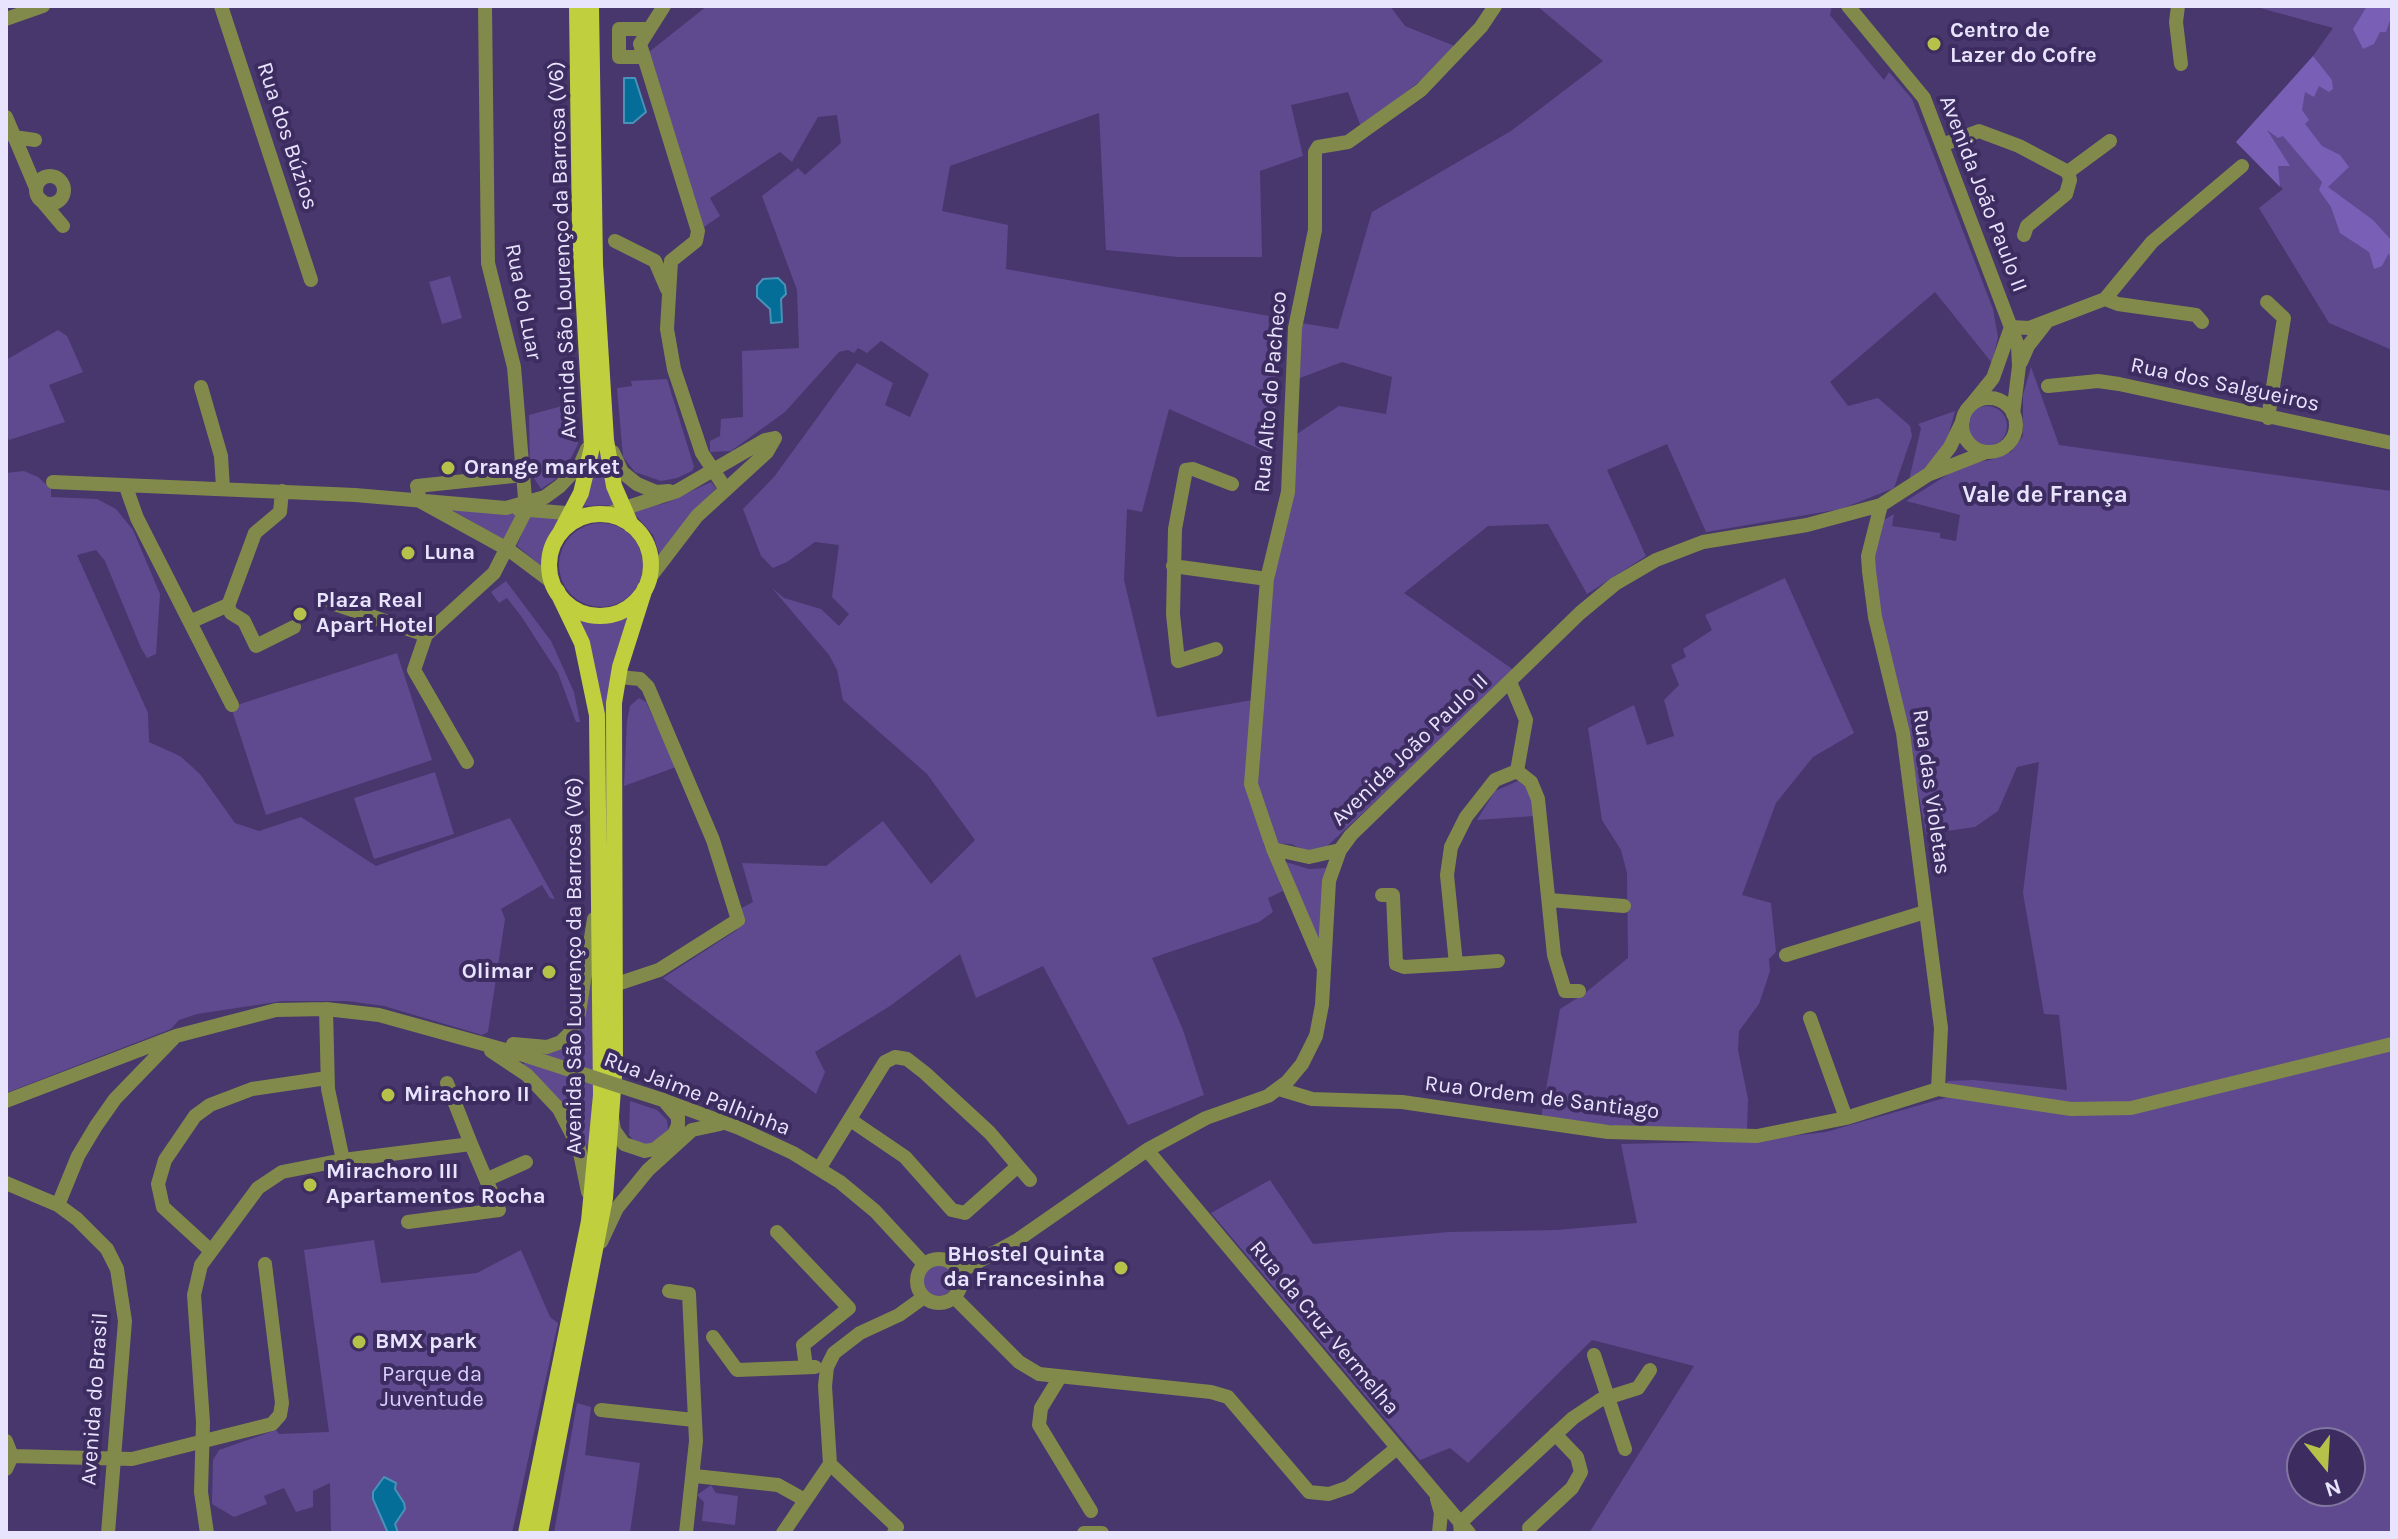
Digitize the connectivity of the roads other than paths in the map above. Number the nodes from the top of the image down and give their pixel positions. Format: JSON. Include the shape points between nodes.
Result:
{"nodes":[{"id":1,"x":43,"y":6,"type":"edge"},
{"id":2,"x":221,"y":6,"type":"edge"},
{"id":3,"x":485,"y":6,"type":"edge"},
{"id":4,"x":577,"y":6,"type":"edge"},
{"id":5,"x":591,"y":6,"type":"edge"},
{"id":6,"x":664,"y":6,"type":"edge"},
{"id":7,"x":1495,"y":6,"type":"edge"},
{"id":8,"x":1848,"y":6,"type":"edge"},
{"id":9,"x":2178,"y":6,"type":"edge"},
{"id":10,"x":6,"y":19,"type":"edge"},
{"id":11,"x":649,"y":29,"type":"junction"},
{"id":12,"x":643,"y":57,"type":"junction"},
{"id":13,"x":2181,"y":64,"type":"dead end"},
{"id":14,"x":6,"y":117,"type":"edge"},
{"id":15,"x":14,"y":137,"type":"junction"},
{"id":16,"x":35,"y":140,"type":"dead end"},
{"id":17,"x":2110,"y":141,"type":"dead end"},
{"id":18,"x":1942,"y":145,"type":"junction"},
{"id":19,"x":2242,"y":166,"type":"dead end"},
{"id":20,"x":2068,"y":172,"type":"junction"},
{"id":21,"x":38,"y":194,"type":"junction"},
{"id":22,"x":63,"y":226,"type":"dead end"},
{"id":23,"x":2024,"y":235,"type":"dead end"},
{"id":24,"x":615,"y":241,"type":"dead end"},
{"id":25,"x":655,"y":261,"type":"junction"},
{"id":26,"x":671,"y":261,"type":"junction"},
{"id":27,"x":311,"y":280,"type":"dead end"},
{"id":28,"x":667,"y":289,"type":"junction"},
{"id":29,"x":2105,"y":299,"type":"junction"},
{"id":30,"x":2267,"y":302,"type":"dead end"},
{"id":31,"x":2052,"y":319,"type":"junction"},
{"id":32,"x":2202,"y":322,"type":"dead end"},
{"id":33,"x":2011,"y":327,"type":"junction"},
{"id":34,"x":2019,"y":366,"type":"junction"},
{"id":35,"x":2048,"y":386,"type":"dead end"},
{"id":36,"x":201,"y":387,"type":"dead end"},
{"id":37,"x":1971,"y":405,"type":"junction"},
{"id":38,"x":2013,"y":414,"type":"junction"},
{"id":39,"x":2268,"y":418,"type":"junction"},
{"id":40,"x":1963,"y":420,"type":"junction"},
{"id":41,"x":598,"y":429,"type":"junction"},
{"id":42,"x":2392,"y":443,"type":"edge"},
{"id":43,"x":1986,"y":452,"type":"junction"},
{"id":44,"x":713,"y":471,"type":"junction"},
{"id":45,"x":1929,"y":474,"type":"junction"},
{"id":46,"x":523,"y":475,"type":"junction"},
{"id":47,"x":53,"y":482,"type":"dead end"},
{"id":48,"x":1232,"y":484,"type":"dead end"},
{"id":49,"x":126,"y":487,"type":"junction"},
{"id":50,"x":223,"y":488,"type":"junction"},
{"id":51,"x":725,"y":488,"type":"junction"},
{"id":52,"x":282,"y":491,"type":"junction"},
{"id":53,"x":677,"y":491,"type":"junction"},
{"id":54,"x":420,"y":501,"type":"junction"},
{"id":55,"x":1881,"y":505,"type":"junction"},
{"id":56,"x":526,"y":507,"type":"junction"},
{"id":57,"x":624,"y":507,"type":"junction"},
{"id":58,"x":582,"y":514,"type":"junction"},
{"id":59,"x":607,"y":514,"type":"junction"},
{"id":60,"x":631,"y":525,"type":"junction"},
{"id":61,"x":509,"y":550,"type":"junction"},
{"id":62,"x":1173,"y":566,"type":"junction"},
{"id":63,"x":1267,"y":579,"type":"junction"},
{"id":64,"x":646,"y":584,"type":"junction"},
{"id":65,"x":555,"y":587,"type":"junction"},
{"id":66,"x":332,"y":603,"type":"dead end"},
{"id":67,"x":228,"y":605,"type":"junction"},
{"id":68,"x":190,"y":622,"type":"junction"},
{"id":69,"x":294,"y":627,"type":"dead end"},
{"id":70,"x":426,"y":635,"type":"junction"},
{"id":71,"x":1216,"y":649,"type":"dead end"},
{"id":72,"x":618,"y":677,"type":"junction"},
{"id":73,"x":1510,"y":682,"type":"junction"},
{"id":74,"x":232,"y":705,"type":"dead end"},
{"id":75,"x":467,"y":762,"type":"dead end"},
{"id":76,"x":1517,"y":771,"type":"junction"},
{"id":77,"x":1273,"y":849,"type":"junction"},
{"id":78,"x":1340,"y":850,"type":"junction"},
{"id":79,"x":599,"y":889,"type":"junction"},
{"id":80,"x":1382,"y":895,"type":"dead end"},
{"id":81,"x":1549,"y":900,"type":"junction"},
{"id":82,"x":1624,"y":906,"type":"dead end"},
{"id":83,"x":1925,"y":912,"type":"junction"},
{"id":84,"x":1786,"y":955,"type":"dead end"},
{"id":85,"x":1498,"y":961,"type":"dead end"},
{"id":86,"x":1456,"y":964,"type":"junction"},
{"id":87,"x":1325,"y":970,"type":"junction"},
{"id":88,"x":614,"y":985,"type":"junction"},
{"id":89,"x":1579,"y":991,"type":"dead end"},
{"id":90,"x":326,"y":1009,"type":"junction"},
{"id":91,"x":1810,"y":1018,"type":"dead end"},
{"id":92,"x":176,"y":1036,"type":"junction"},
{"id":93,"x":473,"y":1040,"type":"junction"},
{"id":94,"x":2392,"y":1044,"type":"edge"},
{"id":95,"x":327,"y":1078,"type":"junction"},
{"id":96,"x":447,"y":1083,"type":"dead end"},
{"id":97,"x":1279,"y":1089,"type":"junction"},
{"id":98,"x":1938,"y":1089,"type":"junction"},
{"id":99,"x":663,"y":1100,"type":"junction"},
{"id":100,"x":6,"y":1101,"type":"edge"},
{"id":101,"x":612,"y":1115,"type":"junction"},
{"id":102,"x":1846,"y":1118,"type":"junction"},
{"id":103,"x":852,"y":1121,"type":"junction"},
{"id":104,"x":739,"y":1128,"type":"junction"},
{"id":105,"x":471,"y":1144,"type":"junction"},
{"id":106,"x":1147,"y":1150,"type":"junction"},
{"id":107,"x":343,"y":1160,"type":"junction"},
{"id":108,"x":526,"y":1162,"type":"dead end"},
{"id":109,"x":1018,"y":1166,"type":"junction"},
{"id":110,"x":819,"y":1169,"type":"junction"},
{"id":111,"x":488,"y":1179,"type":"junction"},
{"id":112,"x":1030,"y":1180,"type":"dead end"},
{"id":113,"x":6,"y":1183,"type":"edge"},
{"id":114,"x":58,"y":1205,"type":"junction"},
{"id":115,"x":590,"y":1210,"type":"junction"},
{"id":116,"x":408,"y":1222,"type":"dead end"},
{"id":117,"x":777,"y":1232,"type":"dead end"},
{"id":118,"x":211,"y":1251,"type":"junction"},
{"id":119,"x":265,"y":1264,"type":"dead end"},
{"id":120,"x":924,"y":1264,"type":"junction"},
{"id":121,"x":592,"y":1269,"type":"junction"},
{"id":122,"x":959,"y":1272,"type":"junction"},
{"id":123,"x":669,"y":1291,"type":"dead end"},
{"id":124,"x":924,"y":1297,"type":"junction"},
{"id":125,"x":954,"y":1297,"type":"junction"},
{"id":126,"x":713,"y":1337,"type":"dead end"},
{"id":127,"x":1594,"y":1355,"type":"dead end"},
{"id":128,"x":806,"y":1367,"type":"junction"},
{"id":129,"x":827,"y":1367,"type":"junction"},
{"id":130,"x":1650,"y":1370,"type":"dead end"},
{"id":131,"x":1060,"y":1377,"type":"junction"},
{"id":132,"x":1608,"y":1396,"type":"junction"},
{"id":133,"x":601,"y":1410,"type":"dead end"},
{"id":134,"x":694,"y":1420,"type":"junction"},
{"id":135,"x":1555,"y":1434,"type":"junction"},
{"id":136,"x":6,"y":1441,"type":"edge"},
{"id":137,"x":202,"y":1443,"type":"junction"},
{"id":138,"x":1397,"y":1448,"type":"junction"},
{"id":139,"x":1625,"y":1449,"type":"dead end"},
{"id":140,"x":111,"y":1460,"type":"junction"},
{"id":141,"x":9,"y":1463,"type":"edge"},
{"id":142,"x":830,"y":1464,"type":"junction"},
{"id":143,"x":695,"y":1476,"type":"junction"},
{"id":144,"x":1436,"y":1495,"type":"junction"},
{"id":145,"x":805,"y":1500,"type":"junction"},
{"id":146,"x":1091,"y":1511,"type":"dead end"},
{"id":147,"x":1529,"y":1528,"type":"dead end"},
{"id":148,"x":1460,"y":1531,"type":"edge"},
{"id":149,"x":108,"y":1533,"type":"edge"},
{"id":150,"x":207,"y":1533,"type":"edge"},
{"id":151,"x":526,"y":1533,"type":"edge"},
{"id":152,"x":540,"y":1533,"type":"edge"},
{"id":153,"x":686,"y":1533,"type":"edge"},
{"id":154,"x":783,"y":1533,"type":"edge"},
{"id":155,"x":894,"y":1533,"type":"edge"},
{"id":156,"x":1084,"y":1533,"type":"edge"},
{"id":157,"x":1102,"y":1533,"type":"edge"},
{"id":158,"x":1439,"y":1533,"type":"edge"}],
"edges":[{"from":1,"to":10,"type":"street"},
{"from":2,"to":27,"type":"street","name":"Rua dos Búzios"},
{"from":3,"to":46,"type":"street","name":"Rua do Luar","via":[[488,263],[514,367]]},
{"from":4,"to":41,"type":"main road","name":"Avenida São Lourenço da Barrosa (V6)","via":[[580,234]]},
{"from":5,"to":41,"type":"main road","name":"Avenida São Lourenço da Barrosa (V6)"},
{"from":6,"to":11,"type":"street"},
{"from":7,"to":63,"type":"street","name":"Rua Alto do Pacheco","via":[[1421,90],[1348,142],[1315,149],[1315,230],[1295,328],[1288,492]]},
{"from":8,"to":18,"type":"street","name":"Avenida João Paulo II","via":[[1924,98]]},
{"from":9,"to":13,"type":"street"},
{"from":11,"to":12,"type":"street","via":[[640,44]]},
{"from":11,"to":12,"type":"street","via":[[619,29],[619,57]]},
{"from":12,"to":26,"type":"street","via":[[698,236]]},
{"from":14,"to":15,"type":"street"},
{"from":15,"to":16,"type":"street"},
{"from":15,"to":21,"type":"street"},
{"from":17,"to":20,"type":"street"},
{"from":18,"to":20,"type":"street","via":[[1979,131]]},
{"from":18,"to":33,"type":"street","name":"Avenida João Paulo II"},
{"from":19,"to":29,"type":"street","via":[[2152,242]]},
{"from":20,"to":23,"type":"street","via":[[2066,194],[2027,226]]},
{"from":21,"to":21,"type":"street","via":[[42,178],[55,176],[67,202],[49,204]]},
{"from":21,"to":22,"type":"street"},
{"from":24,"to":25,"type":"street"},
{"from":25,"to":26,"type":"street"},
{"from":25,"to":28,"type":"street"},
{"from":26,"to":28,"type":"street"},
{"from":28,"to":44,"type":"street","via":[[674,369]]},
{"from":29,"to":31,"type":"street"},
{"from":29,"to":32,"type":"street","via":[[2196,315]]},
{"from":30,"to":39,"type":"street","via":[[2284,318]]},
{"from":31,"to":33,"type":"street","via":[[2029,328]]},
{"from":31,"to":34,"type":"street","via":[[2028,346]]},
{"from":33,"to":34,"type":"street","name":"Avenida João Paulo II"},
{"from":33,"to":37,"type":"street","via":[[1993,378]]},
{"from":34,"to":38,"type":"street"},
{"from":35,"to":39,"type":"street","name":"Rua dos Salgueiros","via":[[2098,381]]},
{"from":36,"to":50,"type":"street","via":[[221,456]]},
{"from":37,"to":38,"type":"street","via":[[1992,399]]},
{"from":37,"to":40,"type":"street"},
{"from":38,"to":43,"type":"street","via":[[2011,441]]},
{"from":39,"to":42,"type":"street","name":"Rua dos Salgueiros"},
{"from":40,"to":43,"type":"street","via":[[1967,441]]},
{"from":40,"to":45,"type":"street"},
{"from":41,"to":53,"type":"street","via":[[622,472],[656,492]]},
{"from":41,"to":56,"type":"street","via":[[572,475]]},
{"from":41,"to":57,"type":"main road","name":"Avenida São Lourenço da Barrosa (V6)"},
{"from":41,"to":58,"type":"main road","name":"Avenida São Lourenço da Barrosa (V6)"},
{"from":43,"to":45,"type":"street"},
{"from":44,"to":51,"type":"street"},
{"from":44,"to":51,"type":"street","via":[[775,438],[767,452]]},
{"from":44,"to":53,"type":"street"},
{"from":45,"to":55,"type":"street","name":"Avenida João Paulo II"},
{"from":46,"to":54,"type":"street","via":[[417,486]]},
{"from":46,"to":56,"type":"street","name":"Rua do Luar"},
{"from":47,"to":49,"type":"street"},
{"from":48,"to":62,"type":"street","via":[[1186,470]]},
{"from":49,"to":50,"type":"street"},
{"from":49,"to":68,"type":"street"},
{"from":50,"to":52,"type":"street"},
{"from":51,"to":64,"type":"street"},
{"from":52,"to":54,"type":"street"},
{"from":52,"to":67,"type":"street","via":[[280,512],[255,533]]},
{"from":53,"to":57,"type":"street"},
{"from":54,"to":56,"type":"street"},
{"from":54,"to":61,"type":"street"},
{"from":55,"to":73,"type":"street","name":"Avenida João Paulo II","via":[[1703,542],[1656,560],[1615,584]]},
{"from":55,"to":83,"type":"street","name":"Rua das Violetas","via":[[1869,571],[1903,733]]},
{"from":56,"to":58,"type":"street"},
{"from":56,"to":61,"type":"street"},
{"from":57,"to":59,"type":"street"},
{"from":57,"to":60,"type":"main road","name":"Avenida São Lourenço da Barrosa (V6)"},
{"from":58,"to":59,"type":"main road"},
{"from":58,"to":65,"type":"main road","name":"Avenida São Lourenço da Barrosa (V6)","via":[[560,533],[550,557]]},
{"from":59,"to":60,"type":"main road"},
{"from":60,"to":64,"type":"main road","name":"Avenida São Lourenço da Barrosa (V6)","via":[[647,546],[651,563]]},
{"from":61,"to":65,"type":"street"},
{"from":61,"to":70,"type":"street","via":[[494,573]]},
{"from":62,"to":63,"type":"street"},
{"from":62,"to":71,"type":"street","via":[[1178,661]]},
{"from":63,"to":77,"type":"street","name":"Rua Alto do Pacheco","via":[[1251,784]]},
{"from":64,"to":65,"type":"main road","via":[[627,608],[601,615],[576,609]]},
{"from":64,"to":72,"type":"main road","name":"Avenida São Lourenço da Barrosa (V6)"},
{"from":65,"to":79,"type":"main road","name":"Avenida São Lourenço da Barrosa (V6)","via":[[582,643],[592,681]]},
{"from":66,"to":70,"type":"street"},
{"from":67,"to":68,"type":"street"},
{"from":67,"to":69,"type":"street","via":[[244,621],[256,646]]},
{"from":68,"to":74,"type":"street"},
{"from":70,"to":75,"type":"street","via":[[414,670]]},
{"from":72,"to":88,"type":"main road","name":"Avenida São Lourenço da Barrosa (V6)","via":[[612,736]]},
{"from":72,"to":88,"type":"street","via":[[640,679],[660,711],[713,840],[738,920],[659,970]]},
{"from":73,"to":76,"type":"street","via":[[1526,720]]},
{"from":73,"to":78,"type":"street","name":"Avenida João Paulo II"},
{"from":76,"to":81,"type":"street","via":[[1531,782],[1538,799]]},
{"from":76,"to":86,"type":"street","via":[[1495,780],[1451,847],[1447,875]]},
{"from":77,"to":78,"type":"street","via":[[1309,857]]},
{"from":77,"to":87,"type":"street","name":"Rua Alto do Pacheco"},
{"from":78,"to":87,"type":"street","name":"Avenida João Paulo II","via":[[1329,881]]},
{"from":79,"to":93,"type":"street","via":[[581,1003],[571,1032],[561,1042],[531,1048]]},
{"from":79,"to":115,"type":"main road","name":"Avenida São Lourenço da Barrosa (V6)","via":[[601,1095]]},
{"from":80,"to":86,"type":"street","via":[[1393,895],[1396,964]]},
{"from":81,"to":82,"type":"street"},
{"from":81,"to":89,"type":"street","via":[[1554,955],[1565,991]]},
{"from":83,"to":84,"type":"street"},
{"from":83,"to":98,"type":"street","name":"Rua das Violetas","via":[[1941,1028]]},
{"from":85,"to":86,"type":"street"},
{"from":87,"to":97,"type":"street","name":"Avenida João Paulo II","via":[[1316,1036],[1302,1064]]},
{"from":88,"to":101,"type":"main road","name":"Avenida São Lourenço da Barrosa (V6)"},
{"from":90,"to":92,"type":"street","name":"Rua Jaime Palhinha","via":[[248,1015]]},
{"from":90,"to":93,"type":"street","name":"Rua Jaime Palhinha","via":[[379,1015]]},
{"from":90,"to":95,"type":"street"},
{"from":91,"to":102,"type":"street"},
{"from":92,"to":100,"type":"street","name":"Rua Jaime Palhinha"},
{"from":92,"to":114,"type":"street","via":[[115,1099],[78,1156]]},
{"from":93,"to":99,"type":"street","name":"Rua Jaime Palhinha","bridge":true},
{"from":93,"to":115,"type":"street","via":[[527,1075],[559,1109],[579,1148]]},
{"from":94,"to":98,"type":"street","via":[[2131,1108],[2071,1109]]},
{"from":95,"to":107,"type":"street"},
{"from":95,"to":118,"type":"street","via":[[252,1089],[210,1105],[195,1116],[165,1160],[158,1184],[163,1207]]},
{"from":96,"to":105,"type":"street"},
{"from":97,"to":102,"type":"street","name":"Rua Ordem de Santiago","via":[[1312,1099],[1402,1102],[1519,1122],[1667,1135],[1757,1136]]},
{"from":97,"to":106,"type":"street","name":"Avenida João Paulo II","via":[[1206,1118]]},
{"from":98,"to":102,"type":"street","name":"Rua Ordem de Santiago"},
{"from":99,"to":101,"type":"street","via":[[674,1110],[678,1125],[655,1149],[624,1144]]},
{"from":99,"to":104,"type":"street","name":"Rua Jaime Palhinha"},
{"from":101,"to":121,"type":"main road","name":"Avenida São Lourenço da Barrosa (V6)"},
{"from":103,"to":109,"type":"street","via":[[905,1157],[952,1210],[965,1213]]},
{"from":103,"to":109,"type":"street","via":[[885,1062],[907,1059],[990,1133]]},
{"from":103,"to":110,"type":"street"},
{"from":104,"to":110,"type":"street","name":"Rua Jaime Palhinha"},
{"from":104,"to":121,"type":"street","via":[[707,1124],[668,1150],[617,1208]]},
{"from":105,"to":107,"type":"street"},
{"from":105,"to":111,"type":"street"},
{"from":106,"to":122,"type":"street","name":"Avenida João Paulo II","via":[[1016,1241]]},
{"from":106,"to":138,"type":"street","name":"Rua da Cruz Vermelha"},
{"from":107,"to":118,"type":"street","via":[[270,1179]]},
{"from":108,"to":111,"type":"street"},
{"from":109,"to":112,"type":"street"},
{"from":110,"to":120,"type":"street","name":"Rua Jaime Palhinha","via":[[875,1211]]},
{"from":111,"to":116,"type":"street","via":[[499,1210]]},
{"from":113,"to":114,"type":"street","name":"Avenida do Brasil"},
{"from":114,"to":140,"type":"street","name":"Avenida do Brasil","via":[[107,1249],[123,1295]]},
{"from":115,"to":151,"type":"main road","name":"Avenida São Lourenço da Barrosa (V6)"},
{"from":117,"to":128,"type":"street","via":[[849,1308],[803,1345]]},
{"from":118,"to":137,"type":"street","via":[[196,1278],[194,1295]]},
{"from":119,"to":137,"type":"street","via":[[280,1415],[263,1427]]},
{"from":120,"to":122,"type":"street","via":[[950,1261]]},
{"from":120,"to":124,"type":"street","via":[[916,1281]]},
{"from":121,"to":152,"type":"main road","name":"Avenida São Lourenço da Barrosa (V6)"},
{"from":122,"to":125,"type":"street"},
{"from":123,"to":134,"type":"street","via":[[689,1294]]},
{"from":124,"to":125,"type":"street","via":[[941,1303]]},
{"from":124,"to":129,"type":"street","via":[[844,1344]]},
{"from":125,"to":131,"type":"street","via":[[1019,1362],[1039,1374]]},
{"from":126,"to":128,"type":"street","via":[[737,1370]]},
{"from":127,"to":132,"type":"street"},
{"from":128,"to":129,"type":"street"},
{"from":129,"to":142,"type":"street"},
{"from":130,"to":132,"type":"street","via":[[1638,1388]]},
{"from":131,"to":138,"type":"street","via":[[1222,1393],[1309,1492],[1329,1494],[1349,1487]]},
{"from":131,"to":146,"type":"street","via":[[1041,1408],[1039,1425]]},
{"from":132,"to":135,"type":"street"},
{"from":132,"to":139,"type":"street"},
{"from":133,"to":134,"type":"street"},
{"from":134,"to":143,"type":"street"},
{"from":135,"to":147,"type":"street","via":[[1577,1457],[1581,1472],[1572,1488]]},
{"from":135,"to":148,"type":"street"},
{"from":136,"to":141,"type":"street"},
{"from":137,"to":140,"type":"street"},
{"from":137,"to":150,"type":"street"},
{"from":138,"to":144,"type":"street","name":"Rua da Cruz Vermelha"},
{"from":140,"to":141,"type":"street"},
{"from":140,"to":149,"type":"street","name":"Avenida do Brasil"},
{"from":142,"to":145,"type":"street"},
{"from":142,"to":155,"type":"street","via":[[897,1527]]},
{"from":143,"to":145,"type":"street","via":[[778,1485]]},
{"from":143,"to":153,"type":"street"},
{"from":144,"to":148,"type":"street","name":"Rua da Cruz Vermelha"},
{"from":144,"to":158,"type":"street"},
{"from":145,"to":154,"type":"street"},
{"from":156,"to":157,"type":"street"}]}
